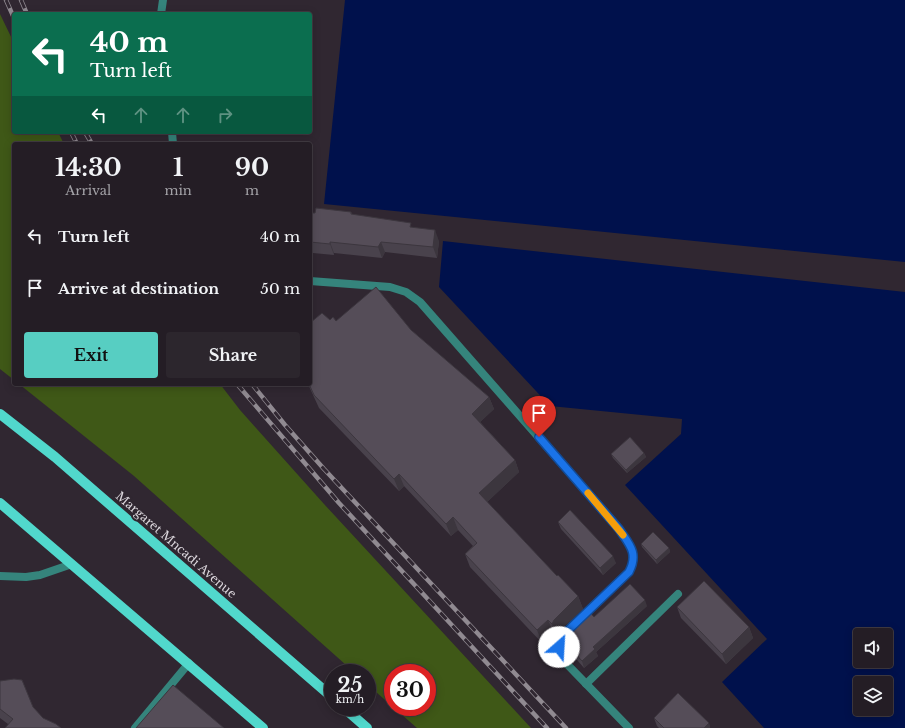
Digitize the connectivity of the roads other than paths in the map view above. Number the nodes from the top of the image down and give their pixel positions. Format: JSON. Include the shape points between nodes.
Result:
{"nodes":[{"id":1,"x":163,"y":0,"type":"edge"},
{"id":2,"x":161,"y":12,"type":"edge"},
{"id":3,"x":312,"y":281,"type":"edge"},
{"id":4,"x":0,"y":414,"type":"edge"},
{"id":5,"x":0,"y":503,"type":"edge"},
{"id":6,"x":72,"y":564,"type":"junction"},
{"id":7,"x":0,"y":576,"type":"edge"},
{"id":8,"x":678,"y":594,"type":"dead end"},
{"id":9,"x":189,"y":663,"type":"junction"},
{"id":10,"x":586,"y":684,"type":"junction"},
{"id":11,"x":324,"y":690,"type":"edge"},
{"id":12,"x":353,"y":716,"type":"edge"},
{"id":13,"x":135,"y":728,"type":"edge"},
{"id":14,"x":263,"y":728,"type":"edge"},
{"id":15,"x":367,"y":728,"type":"edge"},
{"id":16,"x":629,"y":728,"type":"edge"}],
"edges":[{"from":1,"to":2,"type":"street"},
{"from":3,"to":10,"type":"street","via":[[390,288],[406,292],[420,302],[629,543],[634,559],[629,572],[562,636],[559,647],[562,659]]},
{"from":4,"to":11,"type":"main road","name":"Margaret Mncadi Avenue","via":[[55,457]]},
{"from":5,"to":6,"type":"main road"},
{"from":6,"to":7,"type":"street","via":[[40,575]]},
{"from":6,"to":9,"type":"main road"},
{"from":8,"to":10,"type":"street"},
{"from":9,"to":13,"type":"street"},
{"from":9,"to":14,"type":"main road"},
{"from":10,"to":16,"type":"street"},
{"from":12,"to":15,"type":"main road"}]}
